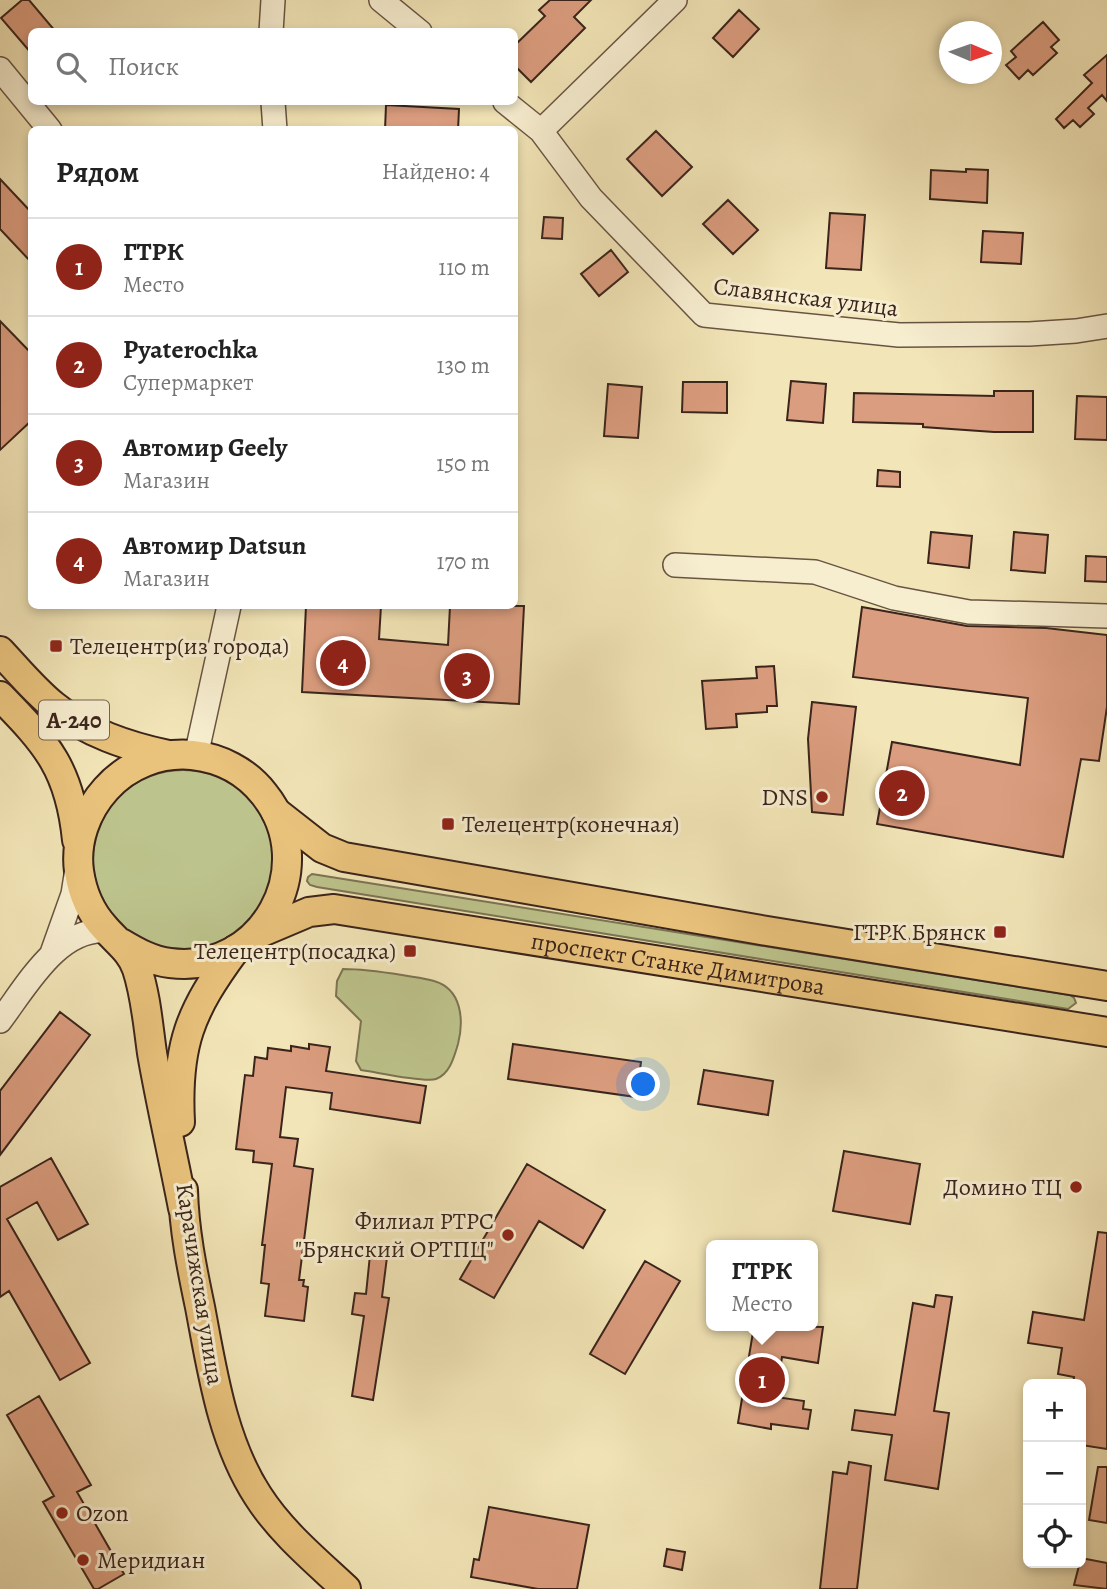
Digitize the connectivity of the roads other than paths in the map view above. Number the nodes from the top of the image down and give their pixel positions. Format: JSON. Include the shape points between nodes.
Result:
{"nodes":[{"id":1,"x":381,"y":0,"type":"edge"},
{"id":2,"x":675,"y":0,"type":"edge"},
{"id":3,"x":271,"y":2,"type":"edge"},
{"id":4,"x":271,"y":28,"type":"edge"},
{"id":5,"x":415,"y":28,"type":"edge"},
{"id":6,"x":0,"y":69,"type":"edge"},
{"id":7,"x":28,"y":103,"type":"edge"},
{"id":8,"x":30,"y":105,"type":"edge"},
{"id":9,"x":273,"y":105,"type":"edge"},
{"id":10,"x":509,"y":105,"type":"edge"},
{"id":11,"x":47,"y":126,"type":"edge"},
{"id":12,"x":275,"y":126,"type":"edge"},
{"id":13,"x":541,"y":131,"type":"junction"},
{"id":14,"x":1107,"y":326,"type":"edge"},
{"id":15,"x":675,"y":565,"type":"dead end"},
{"id":16,"x":228,"y":609,"type":"edge"},
{"id":17,"x":1107,"y":616,"type":"edge"},
{"id":18,"x":0,"y":651,"type":"edge"},
{"id":19,"x":0,"y":696,"type":"edge"},
{"id":20,"x":182,"y":756,"type":"junction"},
{"id":21,"x":276,"y":812,"type":"junction"},
{"id":22,"x":79,"y":851,"type":"junction"},
{"id":23,"x":114,"y":937,"type":"junction"},
{"id":24,"x":245,"y":943,"type":"junction"},
{"id":25,"x":52,"y":953,"type":"junction"},
{"id":26,"x":1107,"y":986,"type":"edge"},
{"id":27,"x":0,"y":1021,"type":"edge"},
{"id":28,"x":1107,"y":1032,"type":"edge"},
{"id":29,"x":183,"y":1208,"type":"junction"},
{"id":30,"x":346,"y":1589,"type":"edge"}],
"edges":[{"from":1,"to":5,"type":"street"},
{"from":2,"to":13,"type":"street"},
{"from":3,"to":4,"type":"street"},
{"from":6,"to":7,"type":"street"},
{"from":8,"to":11,"type":"street"},
{"from":9,"to":12,"type":"street"},
{"from":10,"to":13,"type":"street","name":"Славянская улица"},
{"from":13,"to":14,"type":"street","name":"Славянская улица","via":[[591,198],[704,315],[899,335],[1029,334]]},
{"from":15,"to":17,"type":"street","via":[[815,572],[894,598],[969,612]]},
{"from":16,"to":20,"type":"street"},
{"from":18,"to":20,"type":"main road","number":"А-240","via":[[70,718],[138,749]]},
{"from":19,"to":22,"type":"main road","number":"А-240","via":[[40,737],[63,775],[74,810]]},
{"from":20,"to":21,"type":"main road","via":[[221,762],[238,770],[260,788]]},
{"from":20,"to":22,"type":"main road","via":[[135,766],[107,788],[87,817]]},
{"from":21,"to":24,"type":"main road","via":[[287,848],[284,887],[268,921]]},
{"from":21,"to":26,"type":"main road","name":"проспект Станке Димитрова","via":[[322,848],[344,857]]},
{"from":22,"to":23,"type":"main road","via":[[82,888]]},
{"from":22,"to":25,"type":"street","via":[[73,894]]},
{"from":23,"to":24,"type":"main road","via":[[153,959],[178,964],[204,962]]},
{"from":23,"to":25,"type":"street","via":[[85,932]]},
{"from":23,"to":29,"type":"main road","via":[[131,956],[141,983]]},
{"from":24,"to":28,"type":"main road","name":"проспект Станке Димитрова","via":[[309,912],[334,909]]},
{"from":24,"to":29,"type":"main road","name":"Карачижская улица","via":[[203,997],[182,1052]]},
{"from":25,"to":27,"type":"street"},
{"from":29,"to":30,"type":"main road","name":"Карачижская улица","via":[[216,1388],[244,1472],[273,1518]]}]}
